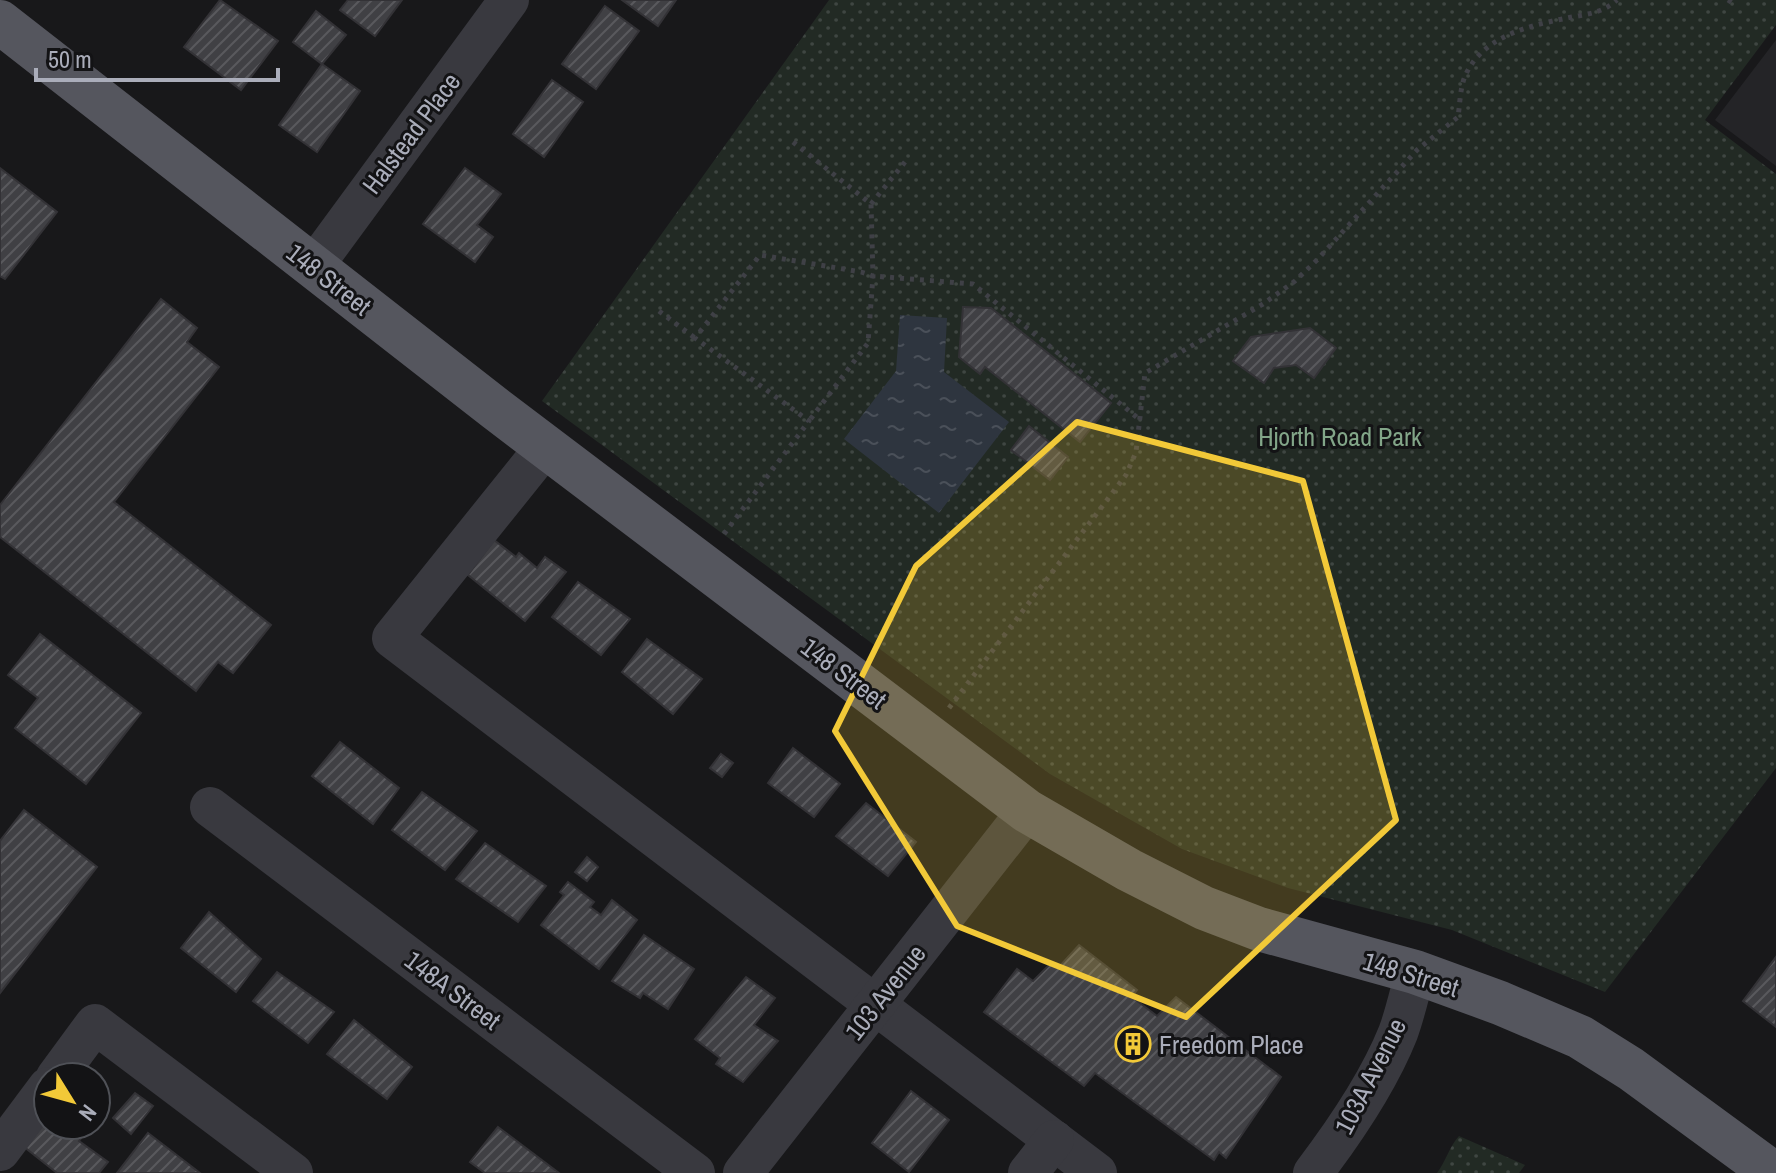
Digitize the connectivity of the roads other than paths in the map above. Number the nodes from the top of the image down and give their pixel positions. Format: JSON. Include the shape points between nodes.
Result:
{"nodes":[{"id":1,"x":509,"y":0,"type":"edge"},
{"id":2,"x":0,"y":22,"type":"edge"},
{"id":3,"x":313,"y":267,"type":"junction"},
{"id":4,"x":546,"y":446,"type":"junction"},
{"id":5,"x":210,"y":807,"type":"dead end"},
{"id":6,"x":1027,"y":811,"type":"junction"},
{"id":7,"x":1415,"y":972,"type":"junction"},
{"id":8,"x":874,"y":1005,"type":"junction"},
{"id":9,"x":68,"y":1061,"type":"edge"},
{"id":10,"x":32,"y":1108,"type":"edge"},
{"id":11,"x":1054,"y":1140,"type":"junction"},
{"id":12,"x":0,"y":1151,"type":"edge"},
{"id":13,"x":293,"y":1173,"type":"edge"},
{"id":14,"x":695,"y":1173,"type":"edge"},
{"id":15,"x":743,"y":1173,"type":"edge"},
{"id":16,"x":1028,"y":1173,"type":"edge"},
{"id":17,"x":1097,"y":1173,"type":"edge"},
{"id":18,"x":1313,"y":1173,"type":"edge"},
{"id":19,"x":1773,"y":1173,"type":"edge"}],
"edges":[{"from":1,"to":3,"type":"street","name":"Halstead Place"},
{"from":2,"to":3,"type":"main road","name":"148 Street"},
{"from":3,"to":4,"type":"main road","name":"148 Street"},
{"from":4,"to":6,"type":"main road","name":"148 Street"},
{"from":4,"to":8,"type":"street","via":[[392,638]]},
{"from":5,"to":14,"type":"street","name":"148A Street"},
{"from":6,"to":7,"type":"main road","name":"148 Street","via":[[1204,908],[1259,929]]},
{"from":6,"to":8,"type":"street","name":"103 Avenue"},
{"from":7,"to":18,"type":"street","name":"103A Avenue","via":[[1397,1034],[1380,1069]]},
{"from":7,"to":19,"type":"main road","name":"148 Street","via":[[1580,1037]]},
{"from":8,"to":11,"type":"street"},
{"from":8,"to":15,"type":"street","name":"103 Avenue"},
{"from":9,"to":13,"type":"street","via":[[95,1024]]},
{"from":10,"to":12,"type":"street"},
{"from":11,"to":16,"type":"street"},
{"from":11,"to":17,"type":"street"}]}
